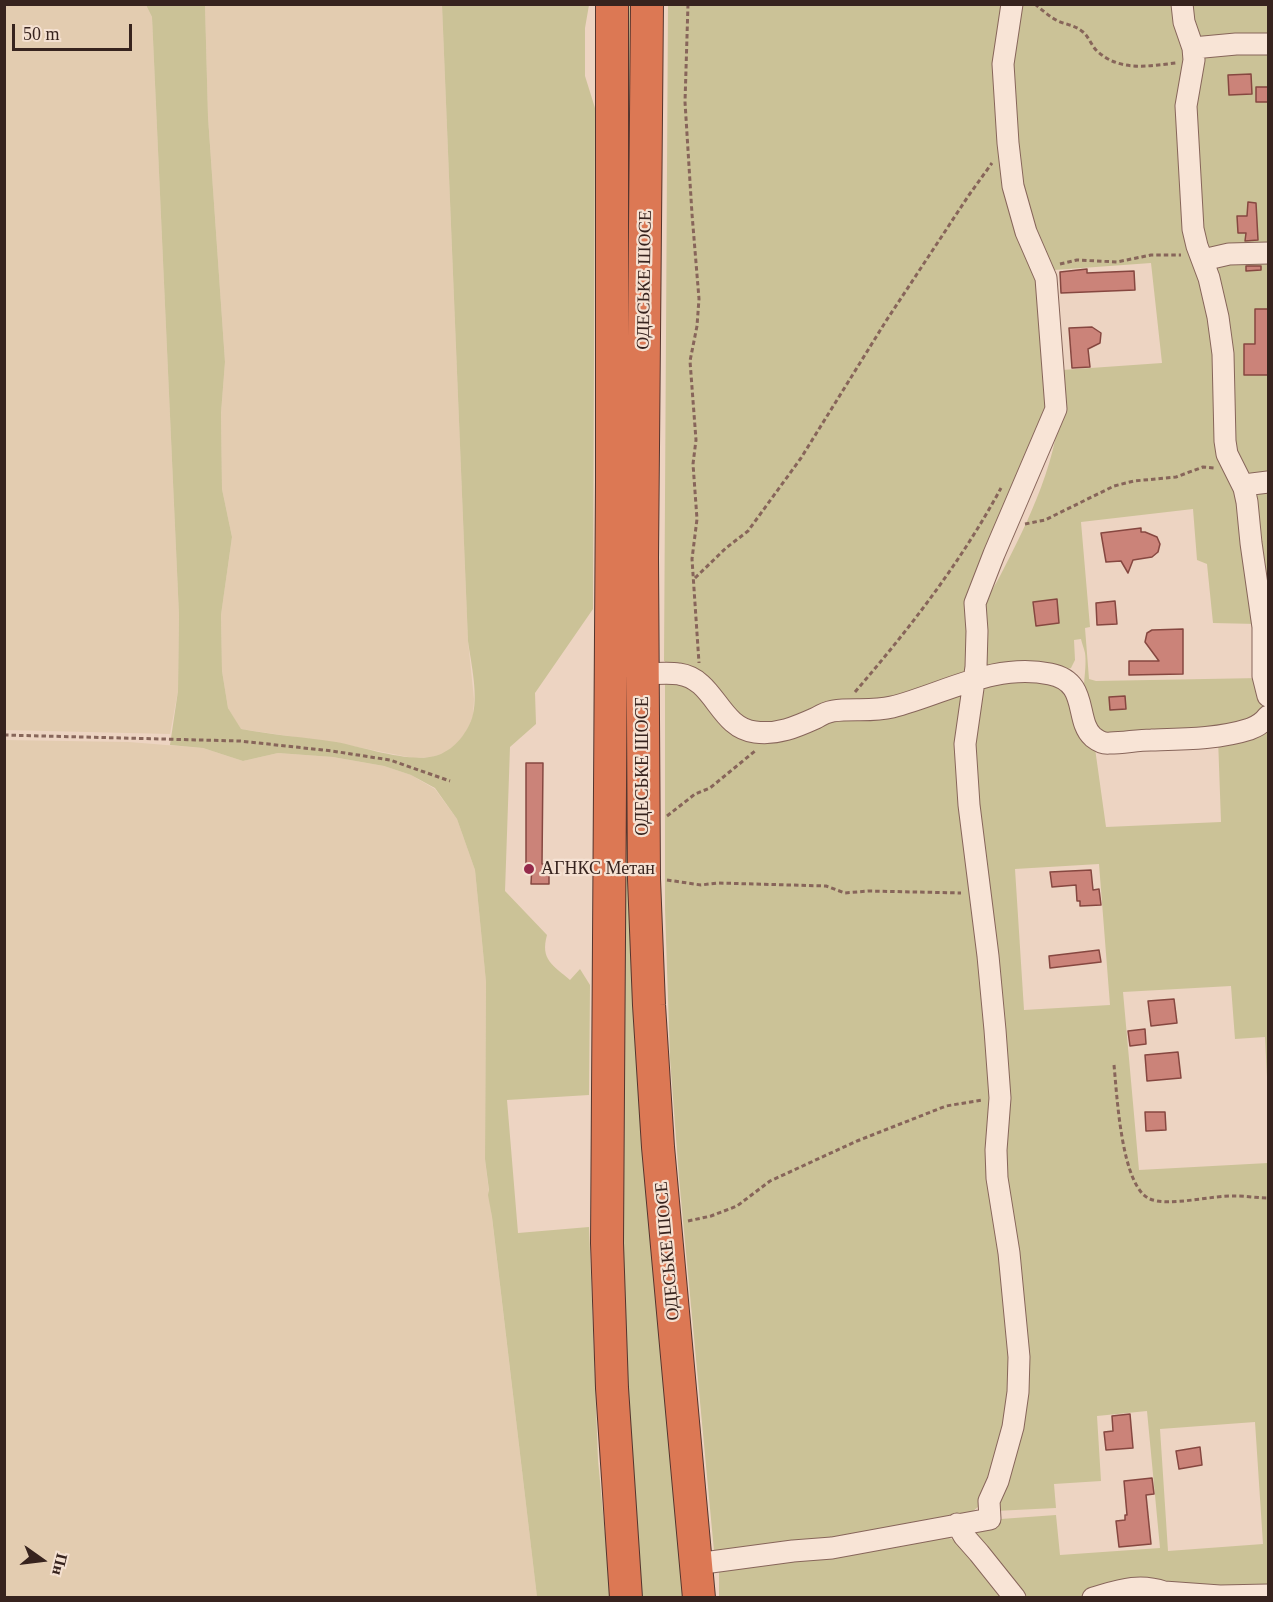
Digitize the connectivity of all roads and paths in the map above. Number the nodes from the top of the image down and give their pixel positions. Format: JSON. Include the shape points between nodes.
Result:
{"nodes":[{"id":1,"x":612,"y":4,"type":"edge"},
{"id":2,"x":647,"y":4,"type":"edge"},
{"id":3,"x":688,"y":4,"type":"edge"},
{"id":4,"x":1012,"y":4,"type":"edge"},
{"id":5,"x":1035,"y":4,"type":"edge"},
{"id":6,"x":1182,"y":4,"type":"edge"},
{"id":7,"x":1269,"y":44,"type":"edge"},
{"id":8,"x":1193,"y":48,"type":"junction"},
{"id":9,"x":1192,"y":70,"type":"junction"},
{"id":10,"x":1008,"y":143,"type":"junction"},
{"id":11,"x":1269,"y":252,"type":"edge"},
{"id":12,"x":1203,"y":260,"type":"junction"},
{"id":13,"x":1046,"y":278,"type":"junction"},
{"id":14,"x":1229,"y":460,"type":"junction"},
{"id":15,"x":1004,"y":482,"type":"dead end"},
{"id":16,"x":1269,"y":482,"type":"edge"},
{"id":17,"x":1244,"y":488,"type":"junction"},
{"id":18,"x":1006,"y":528,"type":"junction"},
{"id":19,"x":694,"y":578,"type":"junction"},
{"id":20,"x":1264,"y":591,"type":"edge"},
{"id":21,"x":642,"y":674,"type":"junction"},
{"id":22,"x":974,"y":681,"type":"junction"},
{"id":23,"x":702,"y":684,"type":"junction"},
{"id":24,"x":1269,"y":696,"type":"edge"},
{"id":25,"x":831,"y":711,"type":"junction"},
{"id":26,"x":1269,"y":716,"type":"edge"},
{"id":27,"x":770,"y":734,"type":"junction"},
{"id":28,"x":4,"y":735,"type":"edge"},
{"id":29,"x":450,"y":781,"type":"dead end"},
{"id":30,"x":642,"y":819,"type":"junction"},
{"id":31,"x":644,"y":879,"type":"junction"},
{"id":32,"x":980,"y":897,"type":"junction"},
{"id":33,"x":1114,"y":1065,"type":"dead end"},
{"id":34,"x":1000,"y":1098,"type":"junction"},
{"id":35,"x":1269,"y":1198,"type":"edge"},
{"id":36,"x":665,"y":1224,"type":"junction"},
{"id":37,"x":957,"y":1524,"type":"junction"},
{"id":38,"x":696,"y":1564,"type":"junction"},
{"id":39,"x":1165,"y":1595,"type":"edge"},
{"id":40,"x":1269,"y":1595,"type":"edge"},
{"id":41,"x":626,"y":1598,"type":"edge"},
{"id":42,"x":699,"y":1598,"type":"edge"},
{"id":43,"x":1015,"y":1598,"type":"edge"},
{"id":44,"x":1093,"y":1598,"type":"edge"}],
"edges":[{"from":1,"to":41,"type":"highway","name":"ОДЕСЬКЕ ШОСЕ","via":[[607,1243]]},
{"from":2,"to":21,"type":"highway","name":"ОДЕСЬКЕ ШОСЕ"},
{"from":3,"to":19,"type":"path","via":[[685,102],[699,299],[690,361],[696,440]]},
{"from":4,"to":10,"type":"lane","via":[[1003,64]]},
{"from":5,"to":9,"type":"path","via":[[1058,21],[1072,24],[1095,49],[1126,67],[1177,63]]},
{"from":6,"to":8,"type":"lane"},
{"from":7,"to":8,"type":"lane"},
{"from":8,"to":9,"type":"lane"},
{"from":9,"to":12,"type":"lane","via":[[1186,106],[1193,229]]},
{"from":10,"to":13,"type":"lane","via":[[1013,186],[1026,232]]},
{"from":10,"to":19,"type":"path","via":[[885,321],[801,458],[748,531]]},
{"from":11,"to":12,"type":"lane"},
{"from":12,"to":13,"type":"path","via":[[1166,254],[1117,262],[1077,260],[1057,265]]},
{"from":12,"to":14,"type":"lane","via":[[1223,354]]},
{"from":13,"to":18,"type":"lane","via":[[1056,409]]},
{"from":14,"to":17,"type":"lane"},
{"from":14,"to":18,"type":"path","via":[[1224,466],[1203,467],[1176,477],[1114,486],[1045,520]]},
{"from":15,"to":25,"type":"path","via":[[979,528],[927,605],[855,693]]},
{"from":16,"to":17,"type":"lane"},
{"from":17,"to":20,"type":"lane","via":[[1254,569]]},
{"from":18,"to":22,"type":"lane","via":[[975,603]]},
{"from":19,"to":23,"type":"path"},
{"from":20,"to":24,"type":"lane","via":[[1263,676]]},
{"from":21,"to":23,"type":"lane","via":[[679,674]]},
{"from":21,"to":30,"type":"highway","name":"ОДЕСЬКЕ ШОСЕ"},
{"from":22,"to":25,"type":"lane","via":[[890,708]]},
{"from":22,"to":26,"type":"lane","via":[[1008,671],[1053,674],[1076,690],[1088,731],[1109,744],[1248,730],[1261,725]]},
{"from":22,"to":32,"type":"lane","via":[[965,744]]},
{"from":23,"to":27,"type":"lane","via":[[739,727]]},
{"from":25,"to":27,"type":"lane"},
{"from":27,"to":30,"type":"path","via":[[751,756],[710,788],[695,794],[667,816]]},
{"from":28,"to":29,"type":"path","via":[[240,741],[390,760]]},
{"from":30,"to":31,"type":"highway","name":"ОДЕСЬКЕ ШОСЕ"},
{"from":31,"to":32,"type":"path","via":[[700,885],[826,886],[845,893],[964,893]]},
{"from":31,"to":36,"type":"highway","name":"ОДЕСЬКЕ ШОСЕ"},
{"from":32,"to":34,"type":"lane","via":[[992,987]]},
{"from":33,"to":35,"type":"path","via":[[1120,1130],[1131,1175],[1143,1195],[1167,1201]]},
{"from":34,"to":36,"type":"path","via":[[946,1106],[770,1181],[737,1206],[711,1216]]},
{"from":34,"to":37,"type":"lane","via":[[997,1168],[1017,1321],[1018,1392],[1013,1427],[989,1501],[990,1519]]},
{"from":36,"to":38,"type":"highway","name":"ОДЕСЬКЕ ШОСЕ"},
{"from":37,"to":38,"type":"lane","via":[[832,1548]]},
{"from":37,"to":43,"type":"lane"},
{"from":38,"to":42,"type":"highway","name":"ОДЕСЬКЕ ШОСЕ"},
{"from":39,"to":40,"type":"lane"},
{"from":39,"to":44,"type":"lane","via":[[1149,1587]]}]}
